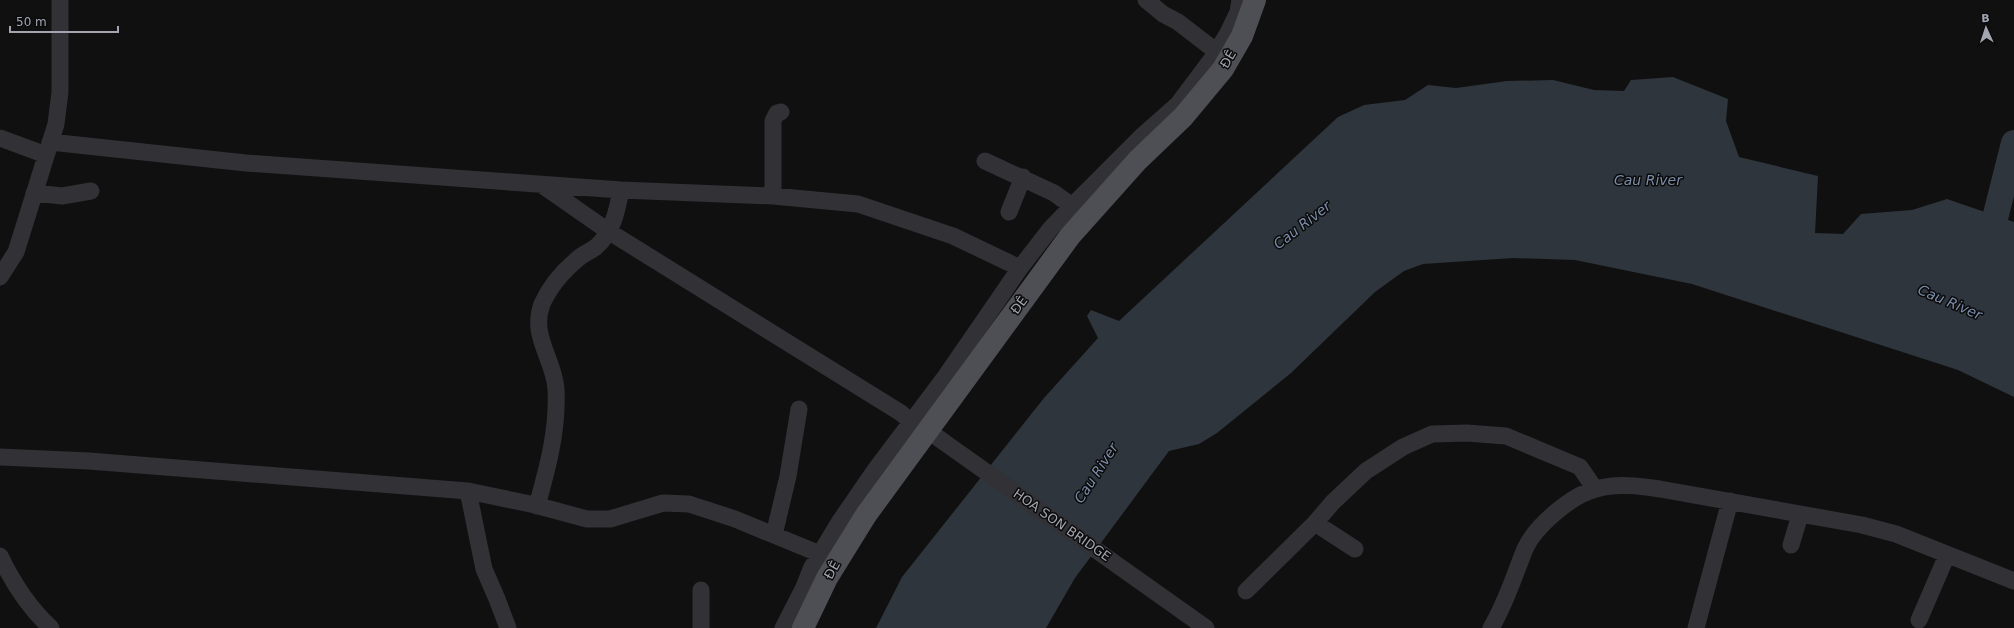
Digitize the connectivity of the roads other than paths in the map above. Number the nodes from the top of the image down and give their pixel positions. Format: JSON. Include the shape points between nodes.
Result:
{"nodes":[{"id":1,"x":60,"y":0,"type":"edge"},
{"id":2,"x":1146,"y":0,"type":"edge"},
{"id":3,"x":1240,"y":0,"type":"edge"},
{"id":4,"x":1255,"y":0,"type":"edge"},
{"id":5,"x":1217,"y":52,"type":"junction"},
{"id":6,"x":781,"y":112,"type":"dead end"},
{"id":7,"x":0,"y":138,"type":"edge"},
{"id":8,"x":48,"y":149,"type":"junction"},
{"id":9,"x":985,"y":161,"type":"dead end"},
{"id":10,"x":1023,"y":177,"type":"junction"},
{"id":11,"x":542,"y":184,"type":"junction"},
{"id":12,"x":621,"y":190,"type":"junction"},
{"id":13,"x":91,"y":191,"type":"dead end"},
{"id":14,"x":34,"y":194,"type":"junction"},
{"id":15,"x":773,"y":196,"type":"junction"},
{"id":16,"x":1072,"y":206,"type":"junction"},
{"id":17,"x":1009,"y":212,"type":"dead end"},
{"id":18,"x":608,"y":231,"type":"junction"},
{"id":19,"x":1020,"y":268,"type":"junction"},
{"id":20,"x":0,"y":277,"type":"edge"},
{"id":21,"x":799,"y":408,"type":"dead end"},
{"id":22,"x":919,"y":426,"type":"junction"},
{"id":23,"x":0,"y":457,"type":"edge"},
{"id":24,"x":1595,"y":489,"type":"junction"},
{"id":25,"x":468,"y":491,"type":"junction"},
{"id":26,"x":1730,"y":501,"type":"junction"},
{"id":27,"x":537,"y":506,"type":"junction"},
{"id":28,"x":1800,"y":514,"type":"junction"},
{"id":29,"x":1315,"y":523,"type":"junction"},
{"id":30,"x":774,"y":535,"type":"junction"},
{"id":31,"x":1791,"y":545,"type":"dead end"},
{"id":32,"x":1355,"y":549,"type":"dead end"},
{"id":33,"x":820,"y":554,"type":"junction"},
{"id":34,"x":1947,"y":555,"type":"junction"},
{"id":35,"x":0,"y":556,"type":"edge"},
{"id":36,"x":2014,"y":581,"type":"edge"},
{"id":37,"x":702,"y":590,"type":"dead end"},
{"id":38,"x":1246,"y":591,"type":"dead end"},
{"id":39,"x":1920,"y":620,"type":"dead end"},
{"id":40,"x":1202,"y":624,"type":"edge"},
{"id":41,"x":51,"y":628,"type":"edge"},
{"id":42,"x":508,"y":628,"type":"edge"},
{"id":43,"x":701,"y":628,"type":"edge"},
{"id":44,"x":783,"y":628,"type":"edge"},
{"id":45,"x":803,"y":628,"type":"edge"},
{"id":46,"x":1491,"y":628,"type":"edge"},
{"id":47,"x":1696,"y":628,"type":"edge"}],
"edges":[{"from":1,"to":8,"type":"street","via":[[60,92],[56,124]]},
{"from":2,"to":5,"type":"street"},
{"from":3,"to":5,"type":"street","via":[[1231,26]]},
{"from":4,"to":22,"type":"main road","name":"ĐÊ","via":[[1242,36],[1223,69],[1184,117],[1138,160],[1070,236]]},
{"from":5,"to":16,"type":"street","via":[[1178,104]]},
{"from":6,"to":15,"type":"street","via":[[777,113],[773,121]]},
{"from":7,"to":8,"type":"street"},
{"from":8,"to":11,"type":"street"},
{"from":8,"to":14,"type":"street"},
{"from":9,"to":10,"type":"street"},
{"from":10,"to":16,"type":"street","via":[[1054,193]]},
{"from":10,"to":17,"type":"street"},
{"from":11,"to":12,"type":"street"},
{"from":11,"to":18,"type":"street","name":"HOA SON BRIDGE"},
{"from":12,"to":15,"type":"street"},
{"from":12,"to":18,"type":"street","via":[[617,215]]},
{"from":13,"to":14,"type":"street","via":[[62,196]]},
{"from":14,"to":20,"type":"street","via":[[16,252]]},
{"from":15,"to":19,"type":"street","via":[[858,204],[954,236]]},
{"from":16,"to":19,"type":"street"},
{"from":18,"to":22,"type":"street","name":"HOA SON BRIDGE"},
{"from":18,"to":27,"type":"street","via":[[596,247],[563,273],[542,304],[539,335],[543,350],[554,371],[556,389],[554,439]]},
{"from":19,"to":22,"type":"street","via":[[945,377]]},
{"from":21,"to":30,"type":"street","via":[[788,476]]},
{"from":22,"to":33,"type":"street","via":[[875,470]]},
{"from":22,"to":40,"type":"street","name":"HOA SON BRIDGE"},
{"from":22,"to":45,"type":"main road","name":"ĐÊ","via":[[827,578]]},
{"from":23,"to":25,"type":"street","via":[[89,461]]},
{"from":24,"to":26,"type":"street","via":[[1635,485]]},
{"from":24,"to":29,"type":"street","via":[[1580,467],[1506,436],[1432,434],[1403,447],[1366,471]]},
{"from":24,"to":46,"type":"street","via":[[1559,510],[1543,524],[1526,548]]},
{"from":25,"to":27,"type":"street"},
{"from":25,"to":42,"type":"street","via":[[484,569]]},
{"from":26,"to":28,"type":"street"},
{"from":26,"to":47,"type":"street"},
{"from":27,"to":30,"type":"street","via":[[587,519],[610,519],[663,504],[689,504]]},
{"from":28,"to":31,"type":"street"},
{"from":28,"to":34,"type":"street","via":[[1889,532]]},
{"from":29,"to":32,"type":"street"},
{"from":29,"to":38,"type":"street"},
{"from":30,"to":33,"type":"street"},
{"from":33,"to":44,"type":"street"},
{"from":34,"to":36,"type":"street"},
{"from":34,"to":39,"type":"street"},
{"from":35,"to":41,"type":"street","via":[[12,580],[39,617]]},
{"from":37,"to":43,"type":"street"}]}
